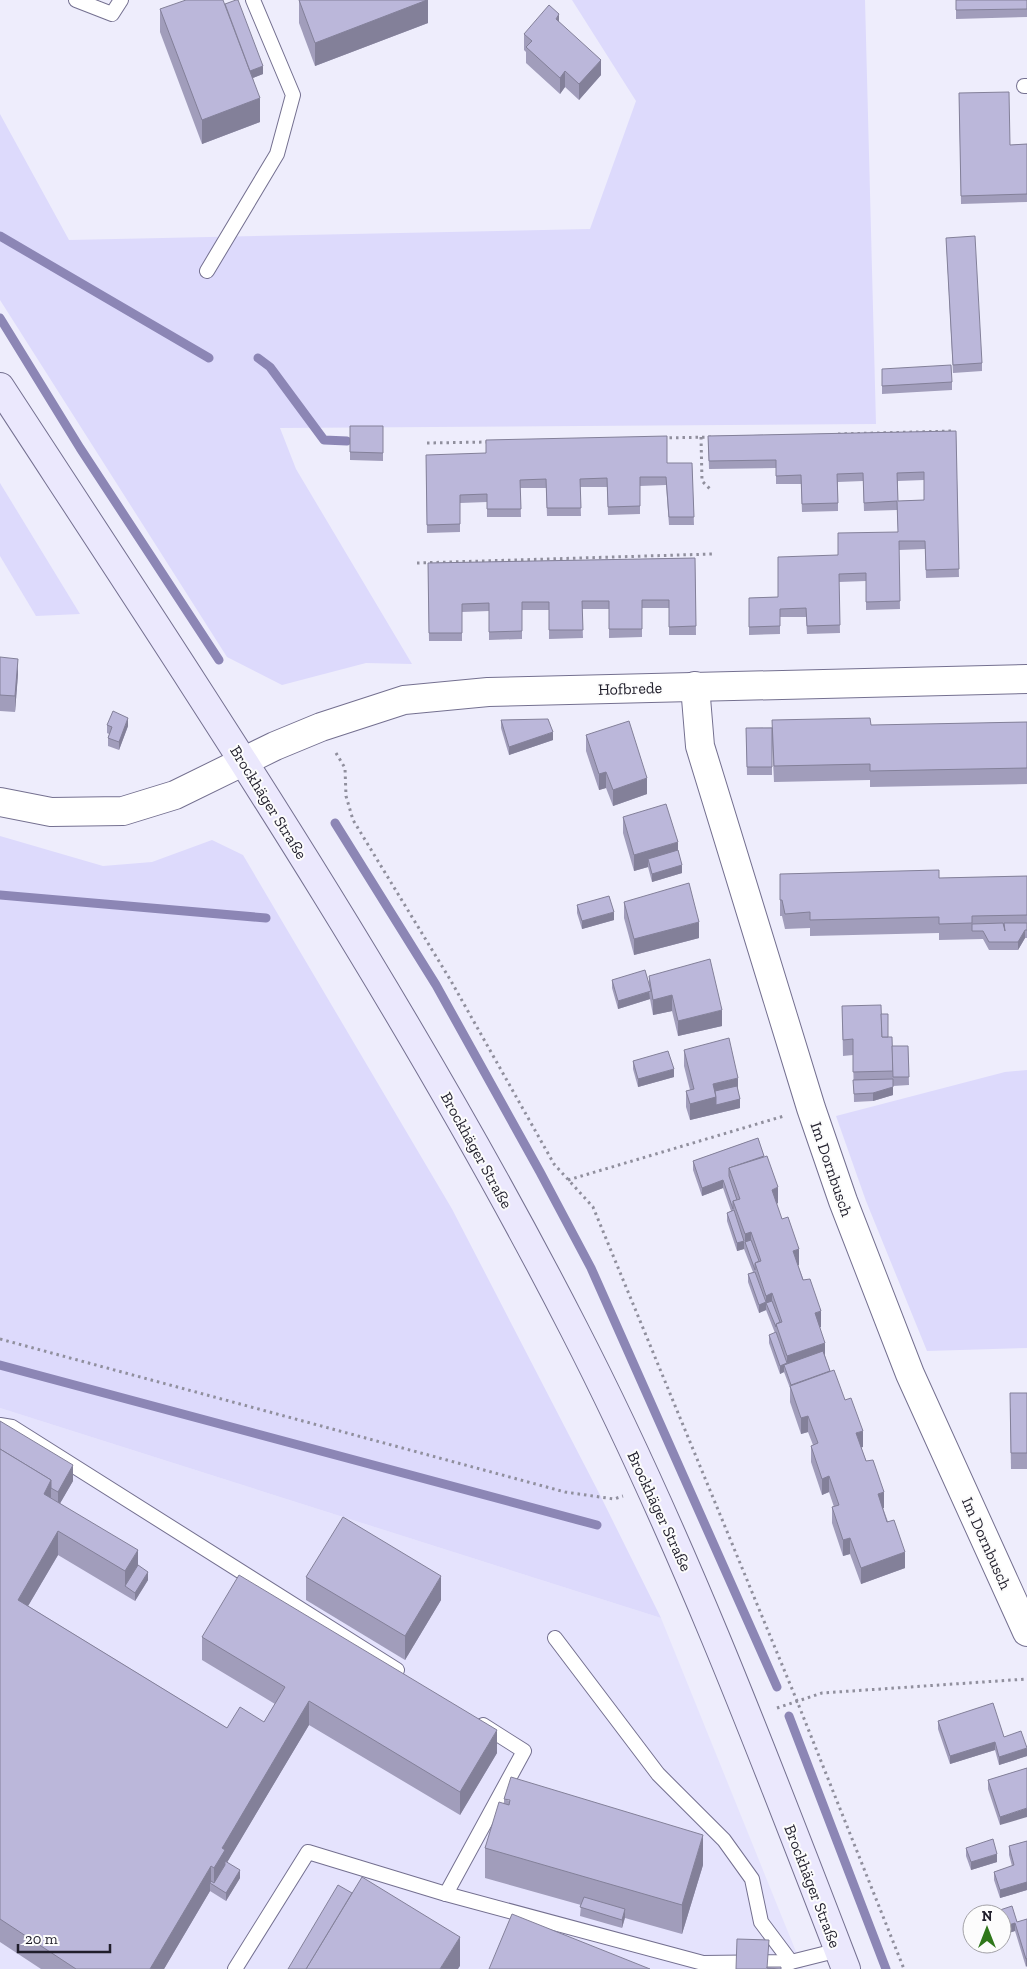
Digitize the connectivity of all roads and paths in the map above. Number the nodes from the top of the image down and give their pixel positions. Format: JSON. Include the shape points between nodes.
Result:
{"nodes":[{"id":1,"x":76,"y":0,"type":"edge"},
{"id":2,"x":121,"y":0,"type":"edge"},
{"id":3,"x":253,"y":0,"type":"edge"},
{"id":4,"x":207,"y":270,"type":"dead end"},
{"id":5,"x":0,"y":388,"type":"edge"},
{"id":6,"x":952,"y":431,"type":"edge"},
{"id":7,"x":836,"y":434,"type":"edge"},
{"id":8,"x":720,"y":436,"type":"edge"},
{"id":9,"x":701,"y":437,"type":"junction"},
{"id":10,"x":662,"y":438,"type":"edge"},
{"id":11,"x":496,"y":442,"type":"edge"},
{"id":12,"x":428,"y":443,"type":"dead end"},
{"id":13,"x":712,"y":491,"type":"dead end"},
{"id":14,"x":712,"y":554,"type":"dead end"},
{"id":15,"x":417,"y":563,"type":"dead end"},
{"id":16,"x":1027,"y":680,"type":"edge"},
{"id":17,"x":695,"y":686,"type":"junction"},
{"id":18,"x":321,"y":727,"type":"junction"},
{"id":19,"x":244,"y":762,"type":"junction"},
{"id":20,"x":0,"y":802,"type":"edge"},
{"id":21,"x":811,"y":1108,"type":"junction"},
{"id":22,"x":568,"y":1180,"type":"junction"},
{"id":23,"x":0,"y":1340,"type":"edge"},
{"id":24,"x":0,"y":1425,"type":"edge"},
{"id":25,"x":648,"y":1485,"type":"junction"},
{"id":26,"x":1027,"y":1632,"type":"edge"},
{"id":27,"x":555,"y":1638,"type":"dead end"},
{"id":28,"x":406,"y":1676,"type":"edge"},
{"id":29,"x":1027,"y":1679,"type":"edge"},
{"id":30,"x":797,"y":1701,"type":"junction"},
{"id":31,"x":748,"y":1718,"type":"junction"},
{"id":32,"x":473,"y":1719,"type":"edge"},
{"id":33,"x":446,"y":1894,"type":"junction"},
{"id":34,"x":842,"y":1960,"type":"edge"},
{"id":35,"x":792,"y":1962,"type":"junction"},
{"id":36,"x":235,"y":1969,"type":"edge"},
{"id":37,"x":904,"y":1969,"type":"edge"}],
"edges":[{"from":1,"to":2,"type":"lane","via":[[112,14]]},
{"from":3,"to":4,"type":"lane","via":[[293,95],[277,154]]},
{"from":5,"to":19,"type":"main road","name":"Brockhäger Straße"},
{"from":6,"to":7,"type":"path"},
{"from":8,"to":9,"type":"path"},
{"from":9,"to":10,"type":"path"},
{"from":9,"to":13,"type":"path","via":[[702,481]]},
{"from":11,"to":12,"type":"path"},
{"from":14,"to":15,"type":"path"},
{"from":16,"to":17,"type":"street","name":"Hofbrede"},
{"from":17,"to":18,"type":"street","name":"Hofbrede","via":[[488,692],[404,700]]},
{"from":17,"to":21,"type":"street","name":"Im Dornbusch","via":[[700,746]]},
{"from":18,"to":19,"type":"street","name":"Hofbrede"},
{"from":18,"to":22,"type":"path","via":[[345,768],[346,796],[353,820],[451,981],[554,1164]]},
{"from":19,"to":20,"type":"street","name":"Hofbrede","via":[[175,795],[123,811],[52,812]]},
{"from":19,"to":25,"type":"main road","name":"Brockhäger Straße","via":[[418,1044],[498,1184],[576,1332]]},
{"from":21,"to":22,"type":"path"},
{"from":21,"to":26,"type":"street","name":"Im Dornbusch","via":[[910,1374]]},
{"from":22,"to":30,"type":"path","via":[[593,1208]]},
{"from":23,"to":25,"type":"path","via":[[564,1492],[614,1499]]},
{"from":24,"to":28,"type":"lane","via":[[12,1427]]},
{"from":25,"to":31,"type":"main road","name":"Brockhäger Straße"},
{"from":27,"to":35,"type":"lane","via":[[658,1774],[724,1840],[752,1879],[761,1922]]},
{"from":29,"to":30,"type":"path","via":[[822,1693]]},
{"from":30,"to":31,"type":"path"},
{"from":30,"to":37,"type":"path"},
{"from":31,"to":34,"type":"main road","name":"Brockhäger Straße"},
{"from":32,"to":33,"type":"lane","via":[[524,1751]]},
{"from":33,"to":35,"type":"lane","via":[[703,1963]]},
{"from":33,"to":36,"type":"lane","via":[[308,1852]]},
{"from":34,"to":35,"type":"lane"}]}
